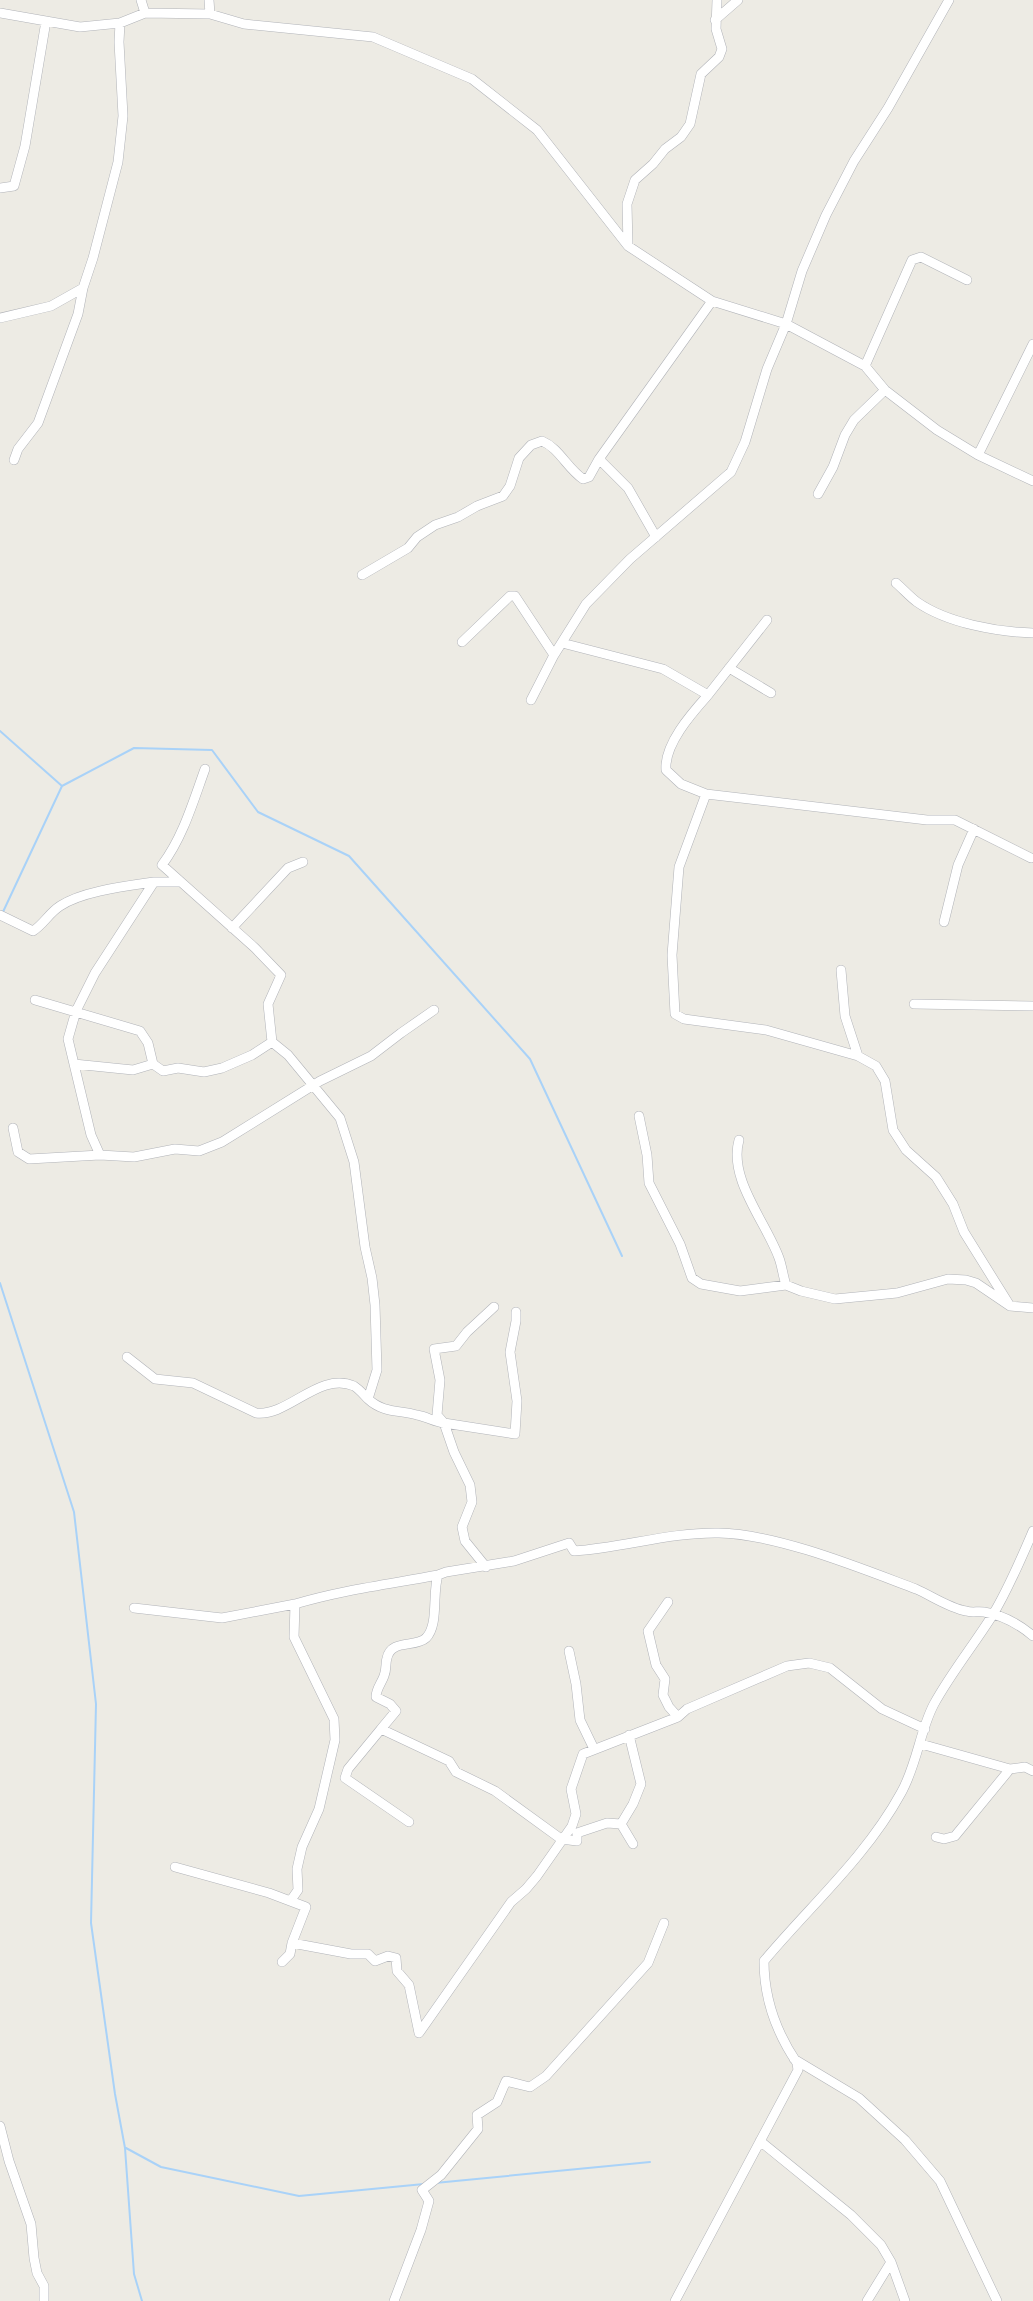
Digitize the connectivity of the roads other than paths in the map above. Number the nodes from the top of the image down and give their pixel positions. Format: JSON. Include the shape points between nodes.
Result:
{"nodes":[{"id":1,"x":141,"y":0,"type":"edge"},
{"id":2,"x":209,"y":0,"type":"edge"},
{"id":3,"x":717,"y":0,"type":"edge"},
{"id":4,"x":738,"y":0,"type":"edge"},
{"id":5,"x":949,"y":0,"type":"edge"},
{"id":6,"x":0,"y":13,"type":"edge"},
{"id":7,"x":145,"y":13,"type":"junction"},
{"id":8,"x":210,"y":14,"type":"junction"},
{"id":9,"x":715,"y":20,"type":"junction"},
{"id":10,"x":46,"y":21,"type":"junction"},
{"id":11,"x":120,"y":23,"type":"junction"},
{"id":12,"x":0,"y":188,"type":"edge"},
{"id":13,"x":628,"y":246,"type":"junction"},
{"id":14,"x":967,"y":280,"type":"dead end"},
{"id":15,"x":82,"y":288,"type":"junction"},
{"id":16,"x":711,"y":301,"type":"junction"},
{"id":17,"x":0,"y":318,"type":"edge"},
{"id":18,"x":786,"y":324,"type":"junction"},
{"id":19,"x":1033,"y":345,"type":"edge"},
{"id":20,"x":865,"y":366,"type":"junction"},
{"id":21,"x":885,"y":390,"type":"junction"},
{"id":22,"x":978,"y":455,"type":"junction"},
{"id":23,"x":599,"y":459,"type":"junction"},
{"id":24,"x":15,"y":460,"type":"dead end"},
{"id":25,"x":1033,"y":481,"type":"edge"},
{"id":26,"x":818,"y":494,"type":"dead end"},
{"id":27,"x":656,"y":537,"type":"junction"},
{"id":28,"x":362,"y":576,"type":"dead end"},
{"id":29,"x":896,"y":583,"type":"dead end"},
{"id":30,"x":767,"y":620,"type":"dead end"},
{"id":31,"x":1033,"y":633,"type":"edge"},
{"id":32,"x":462,"y":642,"type":"dead end"},
{"id":33,"x":562,"y":643,"type":"junction"},
{"id":34,"x":554,"y":655,"type":"junction"},
{"id":35,"x":729,"y":668,"type":"junction"},
{"id":36,"x":771,"y":693,"type":"dead end"},
{"id":37,"x":708,"y":695,"type":"junction"},
{"id":38,"x":531,"y":700,"type":"dead end"},
{"id":39,"x":205,"y":769,"type":"dead end"},
{"id":40,"x":706,"y":794,"type":"junction"},
{"id":41,"x":974,"y":829,"type":"junction"},
{"id":42,"x":1031,"y":858,"type":"dead end"},
{"id":43,"x":303,"y":862,"type":"dead end"},
{"id":44,"x":154,"y":882,"type":"junction"},
{"id":45,"x":181,"y":882,"type":"junction"},
{"id":46,"x":0,"y":915,"type":"edge"},
{"id":47,"x":944,"y":922,"type":"dead end"},
{"id":48,"x":232,"y":928,"type":"junction"},
{"id":49,"x":841,"y":970,"type":"dead end"},
{"id":50,"x":35,"y":1000,"type":"dead end"},
{"id":51,"x":914,"y":1004,"type":"dead end"},
{"id":52,"x":1033,"y":1006,"type":"edge"},
{"id":53,"x":76,"y":1011,"type":"junction"},
{"id":54,"x":434,"y":1011,"type":"dead end"},
{"id":55,"x":272,"y":1042,"type":"junction"},
{"id":56,"x":858,"y":1056,"type":"junction"},
{"id":57,"x":74,"y":1064,"type":"junction"},
{"id":58,"x":153,"y":1064,"type":"junction"},
{"id":59,"x":313,"y":1085,"type":"junction"},
{"id":60,"x":639,"y":1116,"type":"dead end"},
{"id":61,"x":13,"y":1128,"type":"dead end"},
{"id":62,"x":739,"y":1140,"type":"dead end"},
{"id":63,"x":100,"y":1155,"type":"junction"},
{"id":64,"x":786,"y":1285,"type":"junction"},
{"id":65,"x":1010,"y":1305,"type":"junction"},
{"id":66,"x":494,"y":1307,"type":"dead end"},
{"id":67,"x":1033,"y":1308,"type":"edge"},
{"id":68,"x":516,"y":1312,"type":"dead end"},
{"id":69,"x":127,"y":1357,"type":"dead end"},
{"id":70,"x":368,"y":1399,"type":"junction"},
{"id":71,"x":444,"y":1423,"type":"junction"},
{"id":72,"x":1033,"y":1531,"type":"edge"},
{"id":73,"x":486,"y":1567,"type":"junction"},
{"id":74,"x":438,"y":1575,"type":"junction"},
{"id":75,"x":668,"y":1602,"type":"dead end"},
{"id":76,"x":295,"y":1604,"type":"junction"},
{"id":77,"x":134,"y":1608,"type":"dead end"},
{"id":78,"x":993,"y":1614,"type":"junction"},
{"id":79,"x":1033,"y":1636,"type":"edge"},
{"id":80,"x":569,"y":1651,"type":"dead end"},
{"id":81,"x":678,"y":1717,"type":"junction"},
{"id":82,"x":381,"y":1729,"type":"junction"},
{"id":83,"x":925,"y":1729,"type":"junction"},
{"id":84,"x":629,"y":1735,"type":"junction"},
{"id":85,"x":921,"y":1744,"type":"junction"},
{"id":86,"x":594,"y":1749,"type":"junction"},
{"id":87,"x":1010,"y":1768,"type":"junction"},
{"id":88,"x":1033,"y":1771,"type":"edge"},
{"id":89,"x":409,"y":1822,"type":"dead end"},
{"id":90,"x":621,"y":1824,"type":"junction"},
{"id":91,"x":936,"y":1837,"type":"dead end"},
{"id":92,"x":561,"y":1839,"type":"junction"},
{"id":93,"x":633,"y":1844,"type":"dead end"},
{"id":94,"x":175,"y":1867,"type":"dead end"},
{"id":95,"x":291,"y":1900,"type":"junction"},
{"id":96,"x":664,"y":1923,"type":"dead end"},
{"id":97,"x":292,"y":1943,"type":"junction"},
{"id":98,"x":282,"y":1962,"type":"dead end"},
{"id":99,"x":794,"y":2058,"type":"junction"},
{"id":100,"x":0,"y":2126,"type":"edge"},
{"id":101,"x":760,"y":2141,"type":"junction"},
{"id":102,"x":891,"y":2262,"type":"junction"},
{"id":103,"x":44,"y":2301,"type":"edge"},
{"id":104,"x":394,"y":2301,"type":"edge"},
{"id":105,"x":675,"y":2301,"type":"edge"},
{"id":106,"x":867,"y":2301,"type":"edge"},
{"id":107,"x":904,"y":2301,"type":"edge"},
{"id":108,"x":997,"y":2301,"type":"edge"}],
"edges":[{"from":1,"to":7,"type":"street"},
{"from":2,"to":8,"type":"street"},
{"from":3,"to":9,"type":"street"},
{"from":4,"to":9,"type":"street"},
{"from":5,"to":18,"type":"street","via":[[826,215],[802,271]]},
{"from":6,"to":10,"type":"street"},
{"from":7,"to":8,"type":"street"},
{"from":7,"to":11,"type":"street"},
{"from":8,"to":13,"type":"street","via":[[244,24],[373,37],[472,79],[537,130]]},
{"from":9,"to":13,"type":"street","via":[[722,49],[701,74],[690,124],[635,180],[627,204]]},
{"from":10,"to":11,"type":"street","via":[[80,27]]},
{"from":10,"to":12,"type":"street","via":[[17,181],[14,186]]},
{"from":11,"to":15,"type":"street","via":[[123,116],[118,162]]},
{"from":13,"to":16,"type":"street"},
{"from":14,"to":20,"type":"street","via":[[921,257],[912,260]]},
{"from":15,"to":17,"type":"street","via":[[51,306]]},
{"from":15,"to":24,"type":"street","via":[[78,314],[38,423],[18,449]]},
{"from":16,"to":18,"type":"street"},
{"from":16,"to":23,"type":"street"},
{"from":18,"to":20,"type":"street"},
{"from":18,"to":27,"type":"street","via":[[731,472]]},
{"from":19,"to":22,"type":"street"},
{"from":20,"to":21,"type":"street"},
{"from":21,"to":22,"type":"street"},
{"from":21,"to":26,"type":"street","via":[[854,420]]},
{"from":22,"to":25,"type":"street"},
{"from":23,"to":27,"type":"street","via":[[628,488]]},
{"from":23,"to":28,"type":"street","via":[[590,477],[583,479],[550,444],[542,441],[531,445],[519,458],[510,486],[502,496],[435,525],[408,548]]},
{"from":27,"to":33,"type":"street","via":[[586,604]]},
{"from":29,"to":31,"type":"street","via":[[918,602],[960,622],[1006,632]]},
{"from":30,"to":35,"type":"street"},
{"from":32,"to":34,"type":"street","via":[[510,596],[515,596]]},
{"from":33,"to":34,"type":"street"},
{"from":33,"to":37,"type":"street","via":[[663,669]]},
{"from":34,"to":38,"type":"street"},
{"from":35,"to":36,"type":"street"},
{"from":35,"to":37,"type":"street"},
{"from":37,"to":40,"type":"street","via":[[666,755],[666,770],[681,784]]},
{"from":39,"to":45,"type":"street","via":[[183,827],[162,866]]},
{"from":40,"to":41,"type":"street","via":[[955,820]]},
{"from":40,"to":56,"type":"street","via":[[679,867],[672,955],[675,1014],[684,1019],[766,1030]]},
{"from":41,"to":42,"type":"street"},
{"from":41,"to":47,"type":"street","via":[[958,865]]},
{"from":43,"to":48,"type":"street","via":[[288,868]]},
{"from":44,"to":45,"type":"street"},
{"from":44,"to":46,"type":"street","via":[[74,898],[57,907],[33,931]]},
{"from":44,"to":53,"type":"street","via":[[95,973]]},
{"from":45,"to":48,"type":"street"},
{"from":48,"to":55,"type":"street","via":[[280,975],[268,1004]]},
{"from":49,"to":56,"type":"street","via":[[845,1016]]},
{"from":50,"to":53,"type":"street"},
{"from":51,"to":52,"type":"street"},
{"from":53,"to":57,"type":"street","via":[[68,1040]]},
{"from":53,"to":58,"type":"street","via":[[140,1030]]},
{"from":54,"to":59,"type":"street","via":[[371,1056]]},
{"from":55,"to":58,"type":"street","via":[[252,1055],[204,1072],[178,1068],[163,1071]]},
{"from":55,"to":59,"type":"street"},
{"from":56,"to":65,"type":"street","via":[[876,1066],[885,1080],[892,1130],[906,1150],[936,1177],[964,1232]]},
{"from":57,"to":58,"type":"street","via":[[133,1070]]},
{"from":57,"to":63,"type":"street","via":[[91,1135]]},
{"from":59,"to":63,"type":"street","via":[[222,1142],[199,1151],[175,1149],[134,1157]]},
{"from":59,"to":70,"type":"street","via":[[340,1118],[354,1162],[375,1315],[377,1370]]},
{"from":60,"to":64,"type":"street","via":[[649,1183],[680,1244],[692,1278],[701,1284],[740,1291]]},
{"from":61,"to":63,"type":"street","via":[[18,1152],[29,1159]]},
{"from":62,"to":64,"type":"street","via":[[738,1170],[779,1258]]},
{"from":64,"to":65,"type":"street","via":[[835,1299],[897,1293],[948,1279],[966,1280]]},
{"from":65,"to":67,"type":"street"},
{"from":66,"to":71,"type":"street","via":[[456,1346],[435,1349],[440,1380],[437,1415]]},
{"from":68,"to":71,"type":"street","via":[[510,1352],[517,1401],[515,1434]]},
{"from":69,"to":70,"type":"street","via":[[155,1379],[193,1383],[256,1413],[266,1414],[337,1383],[355,1386]]},
{"from":70,"to":71,"type":"street","via":[[389,1411]]},
{"from":71,"to":73,"type":"street","via":[[470,1485],[472,1502],[462,1527],[465,1541]]},
{"from":72,"to":78,"type":"street"},
{"from":73,"to":74,"type":"street"},
{"from":73,"to":78,"type":"street","via":[[569,1543],[574,1551],[600,1550],[696,1533],[722,1533],[762,1538],[809,1551],[966,1611]]},
{"from":74,"to":76,"type":"street","via":[[334,1592]]},
{"from":74,"to":82,"type":"street","via":[[432,1629],[426,1638],[394,1648],[387,1657],[376,1697],[396,1711]]},
{"from":75,"to":81,"type":"street","via":[[648,1631],[656,1665],[665,1679],[663,1695]]},
{"from":76,"to":77,"type":"street","via":[[222,1618]]},
{"from":76,"to":95,"type":"street","via":[[294,1637],[334,1719],[335,1740],[319,1809],[302,1847],[298,1890]]},
{"from":78,"to":79,"type":"street"},
{"from":78,"to":83,"type":"street","via":[[933,1705]]},
{"from":80,"to":86,"type":"street","via":[[580,1720]]},
{"from":81,"to":83,"type":"street","via":[[687,1709],[787,1666],[808,1663],[830,1668],[882,1709]]},
{"from":81,"to":84,"type":"street"},
{"from":82,"to":89,"type":"street","via":[[345,1778]]},
{"from":82,"to":92,"type":"street","via":[[449,1761],[456,1772],[495,1791]]},
{"from":83,"to":85,"type":"street"},
{"from":84,"to":86,"type":"street"},
{"from":84,"to":90,"type":"street","via":[[641,1784]]},
{"from":85,"to":87,"type":"street"},
{"from":85,"to":99,"type":"street","via":[[903,1791],[882,1825],[764,1961],[775,2025]]},
{"from":86,"to":92,"type":"street","via":[[583,1754],[575,1772],[571,1789],[576,1814]]},
{"from":87,"to":88,"type":"street"},
{"from":87,"to":91,"type":"street","via":[[962,1830],[944,1839]]},
{"from":90,"to":92,"type":"street","via":[[608,1823],[577,1833],[577,1841]]},
{"from":90,"to":93,"type":"street"},
{"from":92,"to":97,"type":"street","via":[[532,1882],[511,1902],[419,2033],[409,1986],[397,1971],[396,1958],[375,1960],[368,1954]]},
{"from":94,"to":95,"type":"street"},
{"from":95,"to":97,"type":"street","via":[[306,1907]]},
{"from":96,"to":104,"type":"street","via":[[648,1963],[618,1997],[546,2076],[530,2087],[506,2080],[497,2102],[477,2115],[478,2129],[441,2175],[422,2190],[429,2201]]},
{"from":97,"to":98,"type":"street","via":[[290,1954]]},
{"from":99,"to":101,"type":"street","via":[[798,2070]]},
{"from":99,"to":108,"type":"street","via":[[859,2098],[926,2164],[940,2181]]},
{"from":100,"to":103,"type":"street","via":[[31,2224]]},
{"from":101,"to":102,"type":"street","via":[[851,2215]]},
{"from":101,"to":105,"type":"street"},
{"from":102,"to":106,"type":"street"},
{"from":102,"to":107,"type":"street"}]}
